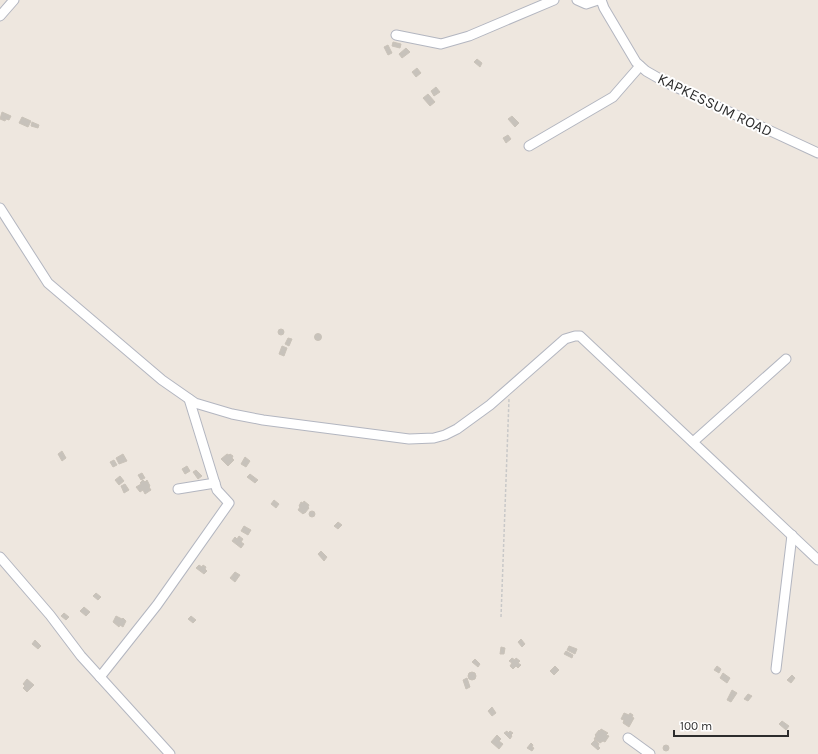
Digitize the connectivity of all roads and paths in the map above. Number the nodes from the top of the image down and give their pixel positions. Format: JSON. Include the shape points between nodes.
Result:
{"nodes":[{"id":1,"x":14,"y":0,"type":"edge"},
{"id":2,"x":554,"y":0,"type":"edge"},
{"id":3,"x":577,"y":0,"type":"edge"},
{"id":4,"x":599,"y":0,"type":"edge"},
{"id":5,"x":0,"y":16,"type":"edge"},
{"id":6,"x":396,"y":35,"type":"dead end"},
{"id":7,"x":640,"y":66,"type":"junction"},
{"id":8,"x":529,"y":146,"type":"dead end"},
{"id":9,"x":818,"y":153,"type":"edge"},
{"id":10,"x":0,"y":208,"type":"edge"},
{"id":11,"x":786,"y":359,"type":"dead end"},
{"id":12,"x":509,"y":388,"type":"junction"},
{"id":13,"x":190,"y":399,"type":"junction"},
{"id":14,"x":694,"y":442,"type":"junction"},
{"id":15,"x":215,"y":483,"type":"junction"},
{"id":16,"x":178,"y":489,"type":"dead end"},
{"id":17,"x":792,"y":535,"type":"junction"},
{"id":18,"x":0,"y":557,"type":"edge"},
{"id":19,"x":818,"y":560,"type":"edge"},
{"id":20,"x":501,"y":617,"type":"dead end"},
{"id":21,"x":776,"y":669,"type":"dead end"},
{"id":22,"x":100,"y":677,"type":"junction"},
{"id":23,"x":628,"y":738,"type":"dead end"},
{"id":24,"x":170,"y":754,"type":"edge"},
{"id":25,"x":650,"y":754,"type":"edge"}],
"edges":[{"from":1,"to":5,"type":"street"},
{"from":2,"to":6,"type":"street","via":[[469,36],[441,44]]},
{"from":3,"to":4,"type":"street","via":[[586,4]]},
{"from":4,"to":7,"type":"street","name":"KAPKESSUM ROAD"},
{"from":7,"to":8,"type":"street","via":[[613,98]]},
{"from":7,"to":9,"type":"street","name":"KAPKESSUM ROAD","via":[[666,83]]},
{"from":10,"to":13,"type":"street","via":[[48,283],[162,380]]},
{"from":11,"to":14,"type":"street"},
{"from":12,"to":13,"type":"street","via":[[457,429],[434,438],[409,438],[262,420],[204,406]]},
{"from":12,"to":14,"type":"street","via":[[565,340],[580,336]]},
{"from":12,"to":20,"type":"path"},
{"from":13,"to":15,"type":"street"},
{"from":14,"to":17,"type":"street"},
{"from":15,"to":16,"type":"street"},
{"from":15,"to":22,"type":"street","via":[[217,490],[229,503],[157,605]]},
{"from":17,"to":19,"type":"street"},
{"from":17,"to":21,"type":"street"},
{"from":18,"to":22,"type":"street"},
{"from":22,"to":24,"type":"street"},
{"from":23,"to":25,"type":"street"}]}
